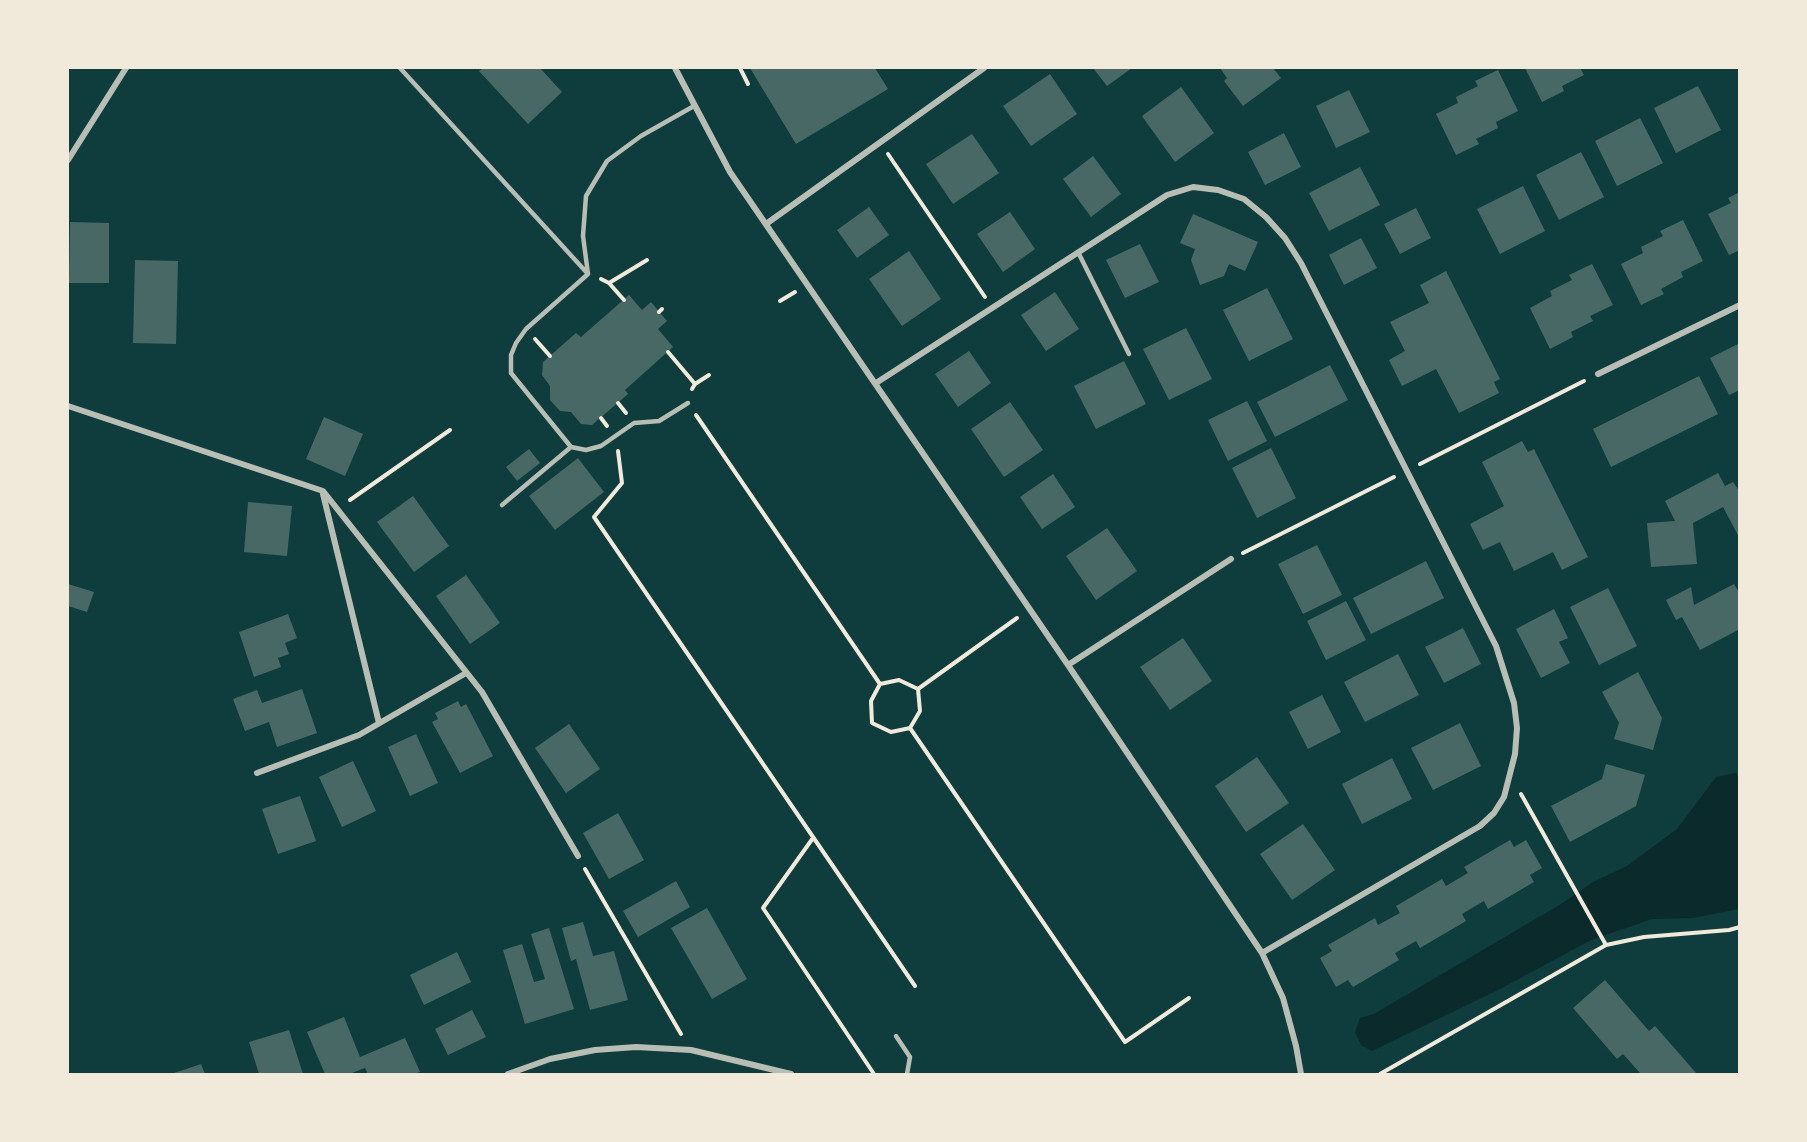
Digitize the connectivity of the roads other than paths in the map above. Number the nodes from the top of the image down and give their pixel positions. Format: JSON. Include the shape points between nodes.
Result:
{"nodes":[{"id":1,"x":126,"y":68,"type":"edge"},
{"id":2,"x":400,"y":68,"type":"edge"},
{"id":3,"x":675,"y":68,"type":"edge"},
{"id":4,"x":984,"y":68,"type":"edge"},
{"id":5,"x":694,"y":106,"type":"junction"},
{"id":6,"x":68,"y":160,"type":"edge"},
{"id":7,"x":766,"y":224,"type":"junction"},
{"id":8,"x":1078,"y":251,"type":"junction"},
{"id":9,"x":588,"y":274,"type":"junction"},
{"id":10,"x":1740,"y":305,"type":"edge"},
{"id":11,"x":1129,"y":354,"type":"dead end"},
{"id":12,"x":1599,"y":374,"type":"dead end"},
{"id":13,"x":876,"y":383,"type":"junction"},
{"id":14,"x":688,"y":403,"type":"dead end"},
{"id":15,"x":68,"y":406,"type":"edge"},
{"id":16,"x":571,"y":447,"type":"junction"},
{"id":17,"x":323,"y":491,"type":"junction"},
{"id":18,"x":502,"y":505,"type":"dead end"},
{"id":19,"x":1231,"y":559,"type":"dead end"},
{"id":20,"x":1068,"y":665,"type":"junction"},
{"id":21,"x":466,"y":673,"type":"junction"},
{"id":22,"x":379,"y":723,"type":"junction"},
{"id":23,"x":257,"y":773,"type":"dead end"},
{"id":24,"x":578,"y":856,"type":"road end"},
{"id":25,"x":1262,"y":953,"type":"junction"},
{"id":26,"x":896,"y":1036,"type":"dead end"},
{"id":27,"x":508,"y":1074,"type":"edge"},
{"id":28,"x":791,"y":1074,"type":"edge"},
{"id":29,"x":907,"y":1074,"type":"edge"},
{"id":30,"x":1301,"y":1074,"type":"edge"}],
"edges":[{"from":1,"to":6,"type":"street"},
{"from":2,"to":9,"type":"lane"},
{"from":3,"to":5,"type":"street"},
{"from":4,"to":7,"type":"street"},
{"from":5,"to":7,"type":"street","via":[[730,171]]},
{"from":5,"to":9,"type":"lane","via":[[607,161],[586,196],[583,236]]},
{"from":7,"to":13,"type":"street"},
{"from":8,"to":11,"type":"lane"},
{"from":8,"to":13,"type":"street"},
{"from":8,"to":25,"type":"street","via":[[1167,195],[1193,187],[1244,199],[1266,217],[1301,263],[1496,646],[1514,703],[1516,728],[1511,777],[1494,813],[1480,826]]},
{"from":9,"to":16,"type":"lane","via":[[526,329],[511,355],[511,373]]},
{"from":10,"to":12,"type":"street"},
{"from":13,"to":20,"type":"street"},
{"from":14,"to":16,"type":"lane","via":[[659,421],[634,423],[601,446],[586,450]]},
{"from":15,"to":17,"type":"street"},
{"from":16,"to":18,"type":"lane"},
{"from":17,"to":21,"type":"street"},
{"from":17,"to":22,"type":"street"},
{"from":19,"to":20,"type":"street"},
{"from":20,"to":25,"type":"street"},
{"from":21,"to":22,"type":"street"},
{"from":21,"to":24,"type":"street","via":[[482,692]]},
{"from":22,"to":23,"type":"street","via":[[359,735]]},
{"from":25,"to":30,"type":"street","via":[[1283,998]]},
{"from":26,"to":29,"type":"lane","via":[[910,1057]]},
{"from":27,"to":28,"type":"street","via":[[550,1059],[636,1047],[691,1050]]}]}
